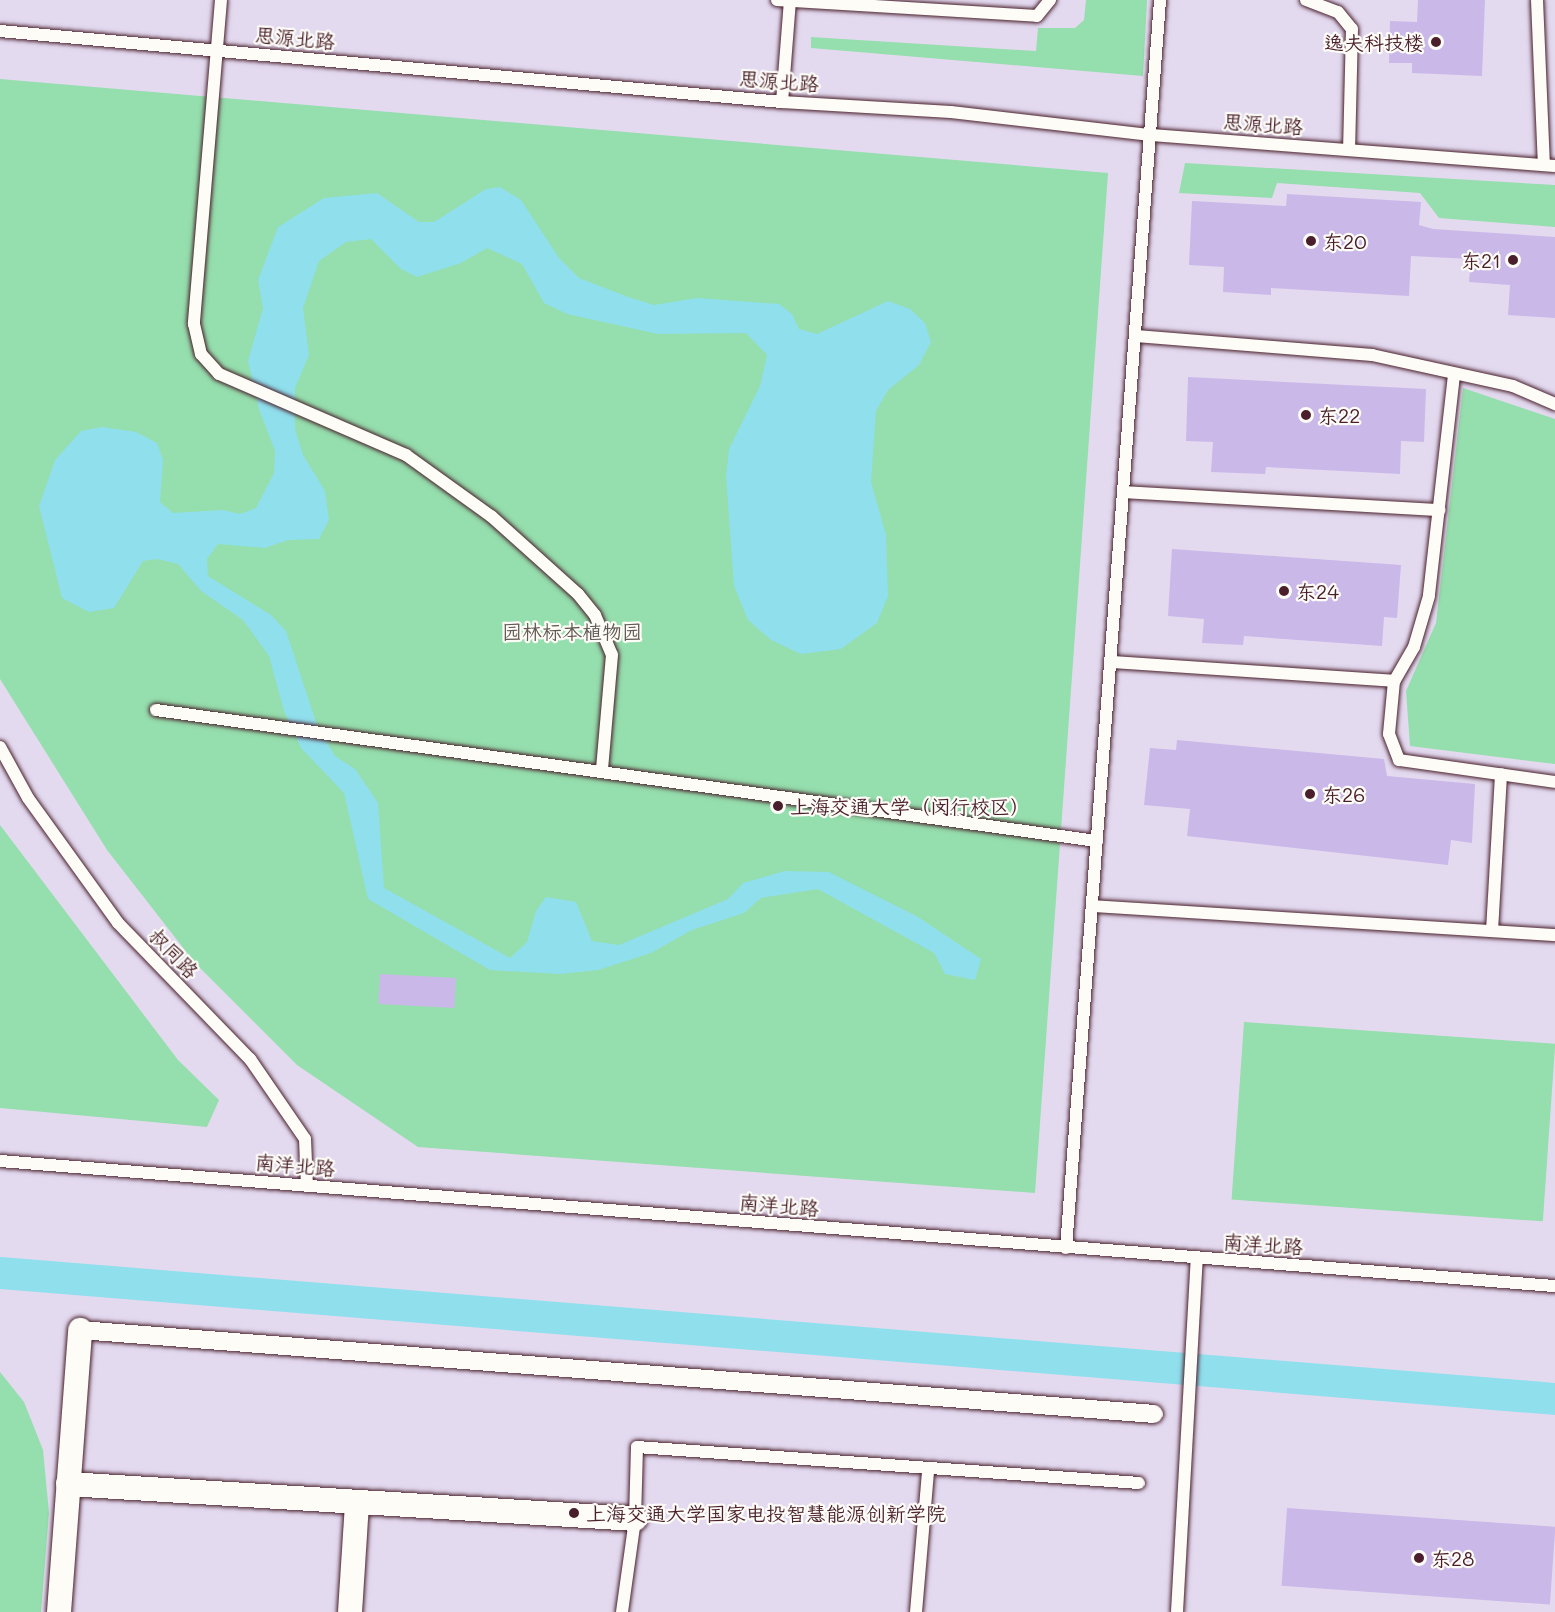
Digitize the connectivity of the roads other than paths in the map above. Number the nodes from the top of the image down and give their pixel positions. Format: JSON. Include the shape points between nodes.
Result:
{"nodes":[{"id":1,"x":220,"y":0,"type":"edge"},
{"id":2,"x":1050,"y":0,"type":"edge"},
{"id":3,"x":1160,"y":0,"type":"edge"},
{"id":4,"x":1306,"y":0,"type":"edge"},
{"id":5,"x":1537,"y":0,"type":"edge"},
{"id":6,"x":783,"y":1,"type":"edge"},
{"id":7,"x":0,"y":31,"type":"edge"},
{"id":8,"x":216,"y":50,"type":"junction"},
{"id":9,"x":782,"y":102,"type":"junction"},
{"id":10,"x":1151,"y":135,"type":"junction"},
{"id":11,"x":1349,"y":150,"type":"junction"},
{"id":12,"x":1549,"y":165,"type":"edge"},
{"id":13,"x":1136,"y":336,"type":"junction"},
{"id":14,"x":1454,"y":375,"type":"junction"},
{"id":15,"x":1555,"y":404,"type":"edge"},
{"id":16,"x":1124,"y":492,"type":"junction"},
{"id":17,"x":1439,"y":510,"type":"junction"},
{"id":18,"x":1111,"y":662,"type":"junction"},
{"id":19,"x":1394,"y":681,"type":"junction"},
{"id":20,"x":156,"y":710,"type":"dead end"},
{"id":21,"x":0,"y":747,"type":"edge"},
{"id":22,"x":602,"y":770,"type":"junction"},
{"id":23,"x":1501,"y":774,"type":"junction"},
{"id":24,"x":1555,"y":782,"type":"edge"},
{"id":25,"x":1097,"y":841,"type":"junction"},
{"id":26,"x":1092,"y":906,"type":"junction"},
{"id":27,"x":1492,"y":931,"type":"junction"},
{"id":28,"x":1555,"y":935,"type":"edge"},
{"id":29,"x":0,"y":1161,"type":"edge"},
{"id":30,"x":307,"y":1186,"type":"junction"},
{"id":31,"x":1066,"y":1248,"type":"junction"},
{"id":32,"x":1197,"y":1258,"type":"junction"},
{"id":33,"x":1555,"y":1286,"type":"edge"},
{"id":34,"x":80,"y":1330,"type":"joint"},
{"id":35,"x":1154,"y":1414,"type":"dead end"},
{"id":36,"x":928,"y":1471,"type":"junction"},
{"id":37,"x":1139,"y":1483,"type":"dead end"},
{"id":38,"x":68,"y":1484,"type":"junction"},
{"id":39,"x":357,"y":1503,"type":"junction"},
{"id":40,"x":635,"y":1519,"type":"junction"},
{"id":41,"x":58,"y":1612,"type":"edge"},
{"id":42,"x":350,"y":1612,"type":"edge"},
{"id":43,"x":622,"y":1612,"type":"edge"},
{"id":44,"x":916,"y":1612,"type":"edge"},
{"id":45,"x":1177,"y":1612,"type":"edge"}],
"edges":[{"from":1,"to":8,"type":"lane"},
{"from":2,"to":6,"type":"lane","via":[[1037,16]]},
{"from":3,"to":10,"type":"lane"},
{"from":4,"to":11,"type":"lane","via":[[1338,12],[1352,29]]},
{"from":5,"to":12,"type":"lane"},
{"from":6,"to":9,"type":"lane"},
{"from":7,"to":8,"type":"lane","name":"思源北路"},
{"from":8,"to":9,"type":"lane","name":"思源北路"},
{"from":8,"to":22,"type":"lane","via":[[194,324],[201,354],[219,374],[406,455],[491,516],[546,562],[595,615],[612,655]]},
{"from":9,"to":10,"type":"lane","name":"思源北路","via":[[951,112]]},
{"from":10,"to":11,"type":"lane","name":"思源北路"},
{"from":10,"to":13,"type":"lane"},
{"from":11,"to":12,"type":"lane","name":"思源北路"},
{"from":13,"to":14,"type":"lane","via":[[1372,355]]},
{"from":13,"to":16,"type":"lane"},
{"from":14,"to":15,"type":"lane","via":[[1513,386]]},
{"from":14,"to":17,"type":"lane"},
{"from":16,"to":17,"type":"lane"},
{"from":16,"to":18,"type":"lane"},
{"from":17,"to":19,"type":"lane","via":[[1429,596],[1414,647]]},
{"from":18,"to":19,"type":"lane"},
{"from":18,"to":25,"type":"lane"},
{"from":19,"to":23,"type":"lane","via":[[1389,734],[1399,760]]},
{"from":20,"to":22,"type":"lane"},
{"from":21,"to":30,"type":"lane","name":"叔同路","via":[[28,798],[118,923],[249,1059],[280,1103],[305,1139]]},
{"from":22,"to":25,"type":"lane"},
{"from":23,"to":24,"type":"lane"},
{"from":23,"to":27,"type":"lane"},
{"from":25,"to":26,"type":"lane"},
{"from":26,"to":27,"type":"lane"},
{"from":26,"to":31,"type":"lane"},
{"from":27,"to":28,"type":"lane"},
{"from":29,"to":30,"type":"lane","name":"南洋北路"},
{"from":30,"to":31,"type":"lane","name":"南洋北路"},
{"from":31,"to":32,"type":"lane","name":"南洋北路"},
{"from":32,"to":33,"type":"lane","name":"南洋北路"},
{"from":32,"to":45,"type":"lane"},
{"from":34,"to":35,"type":"street"},
{"from":34,"to":38,"type":"street"},
{"from":36,"to":37,"type":"lane"},
{"from":36,"to":40,"type":"lane","via":[[637,1447]]},
{"from":36,"to":44,"type":"lane"},
{"from":38,"to":39,"type":"street"},
{"from":38,"to":41,"type":"street"},
{"from":39,"to":40,"type":"street"},
{"from":39,"to":42,"type":"street"},
{"from":40,"to":43,"type":"lane"}]}
